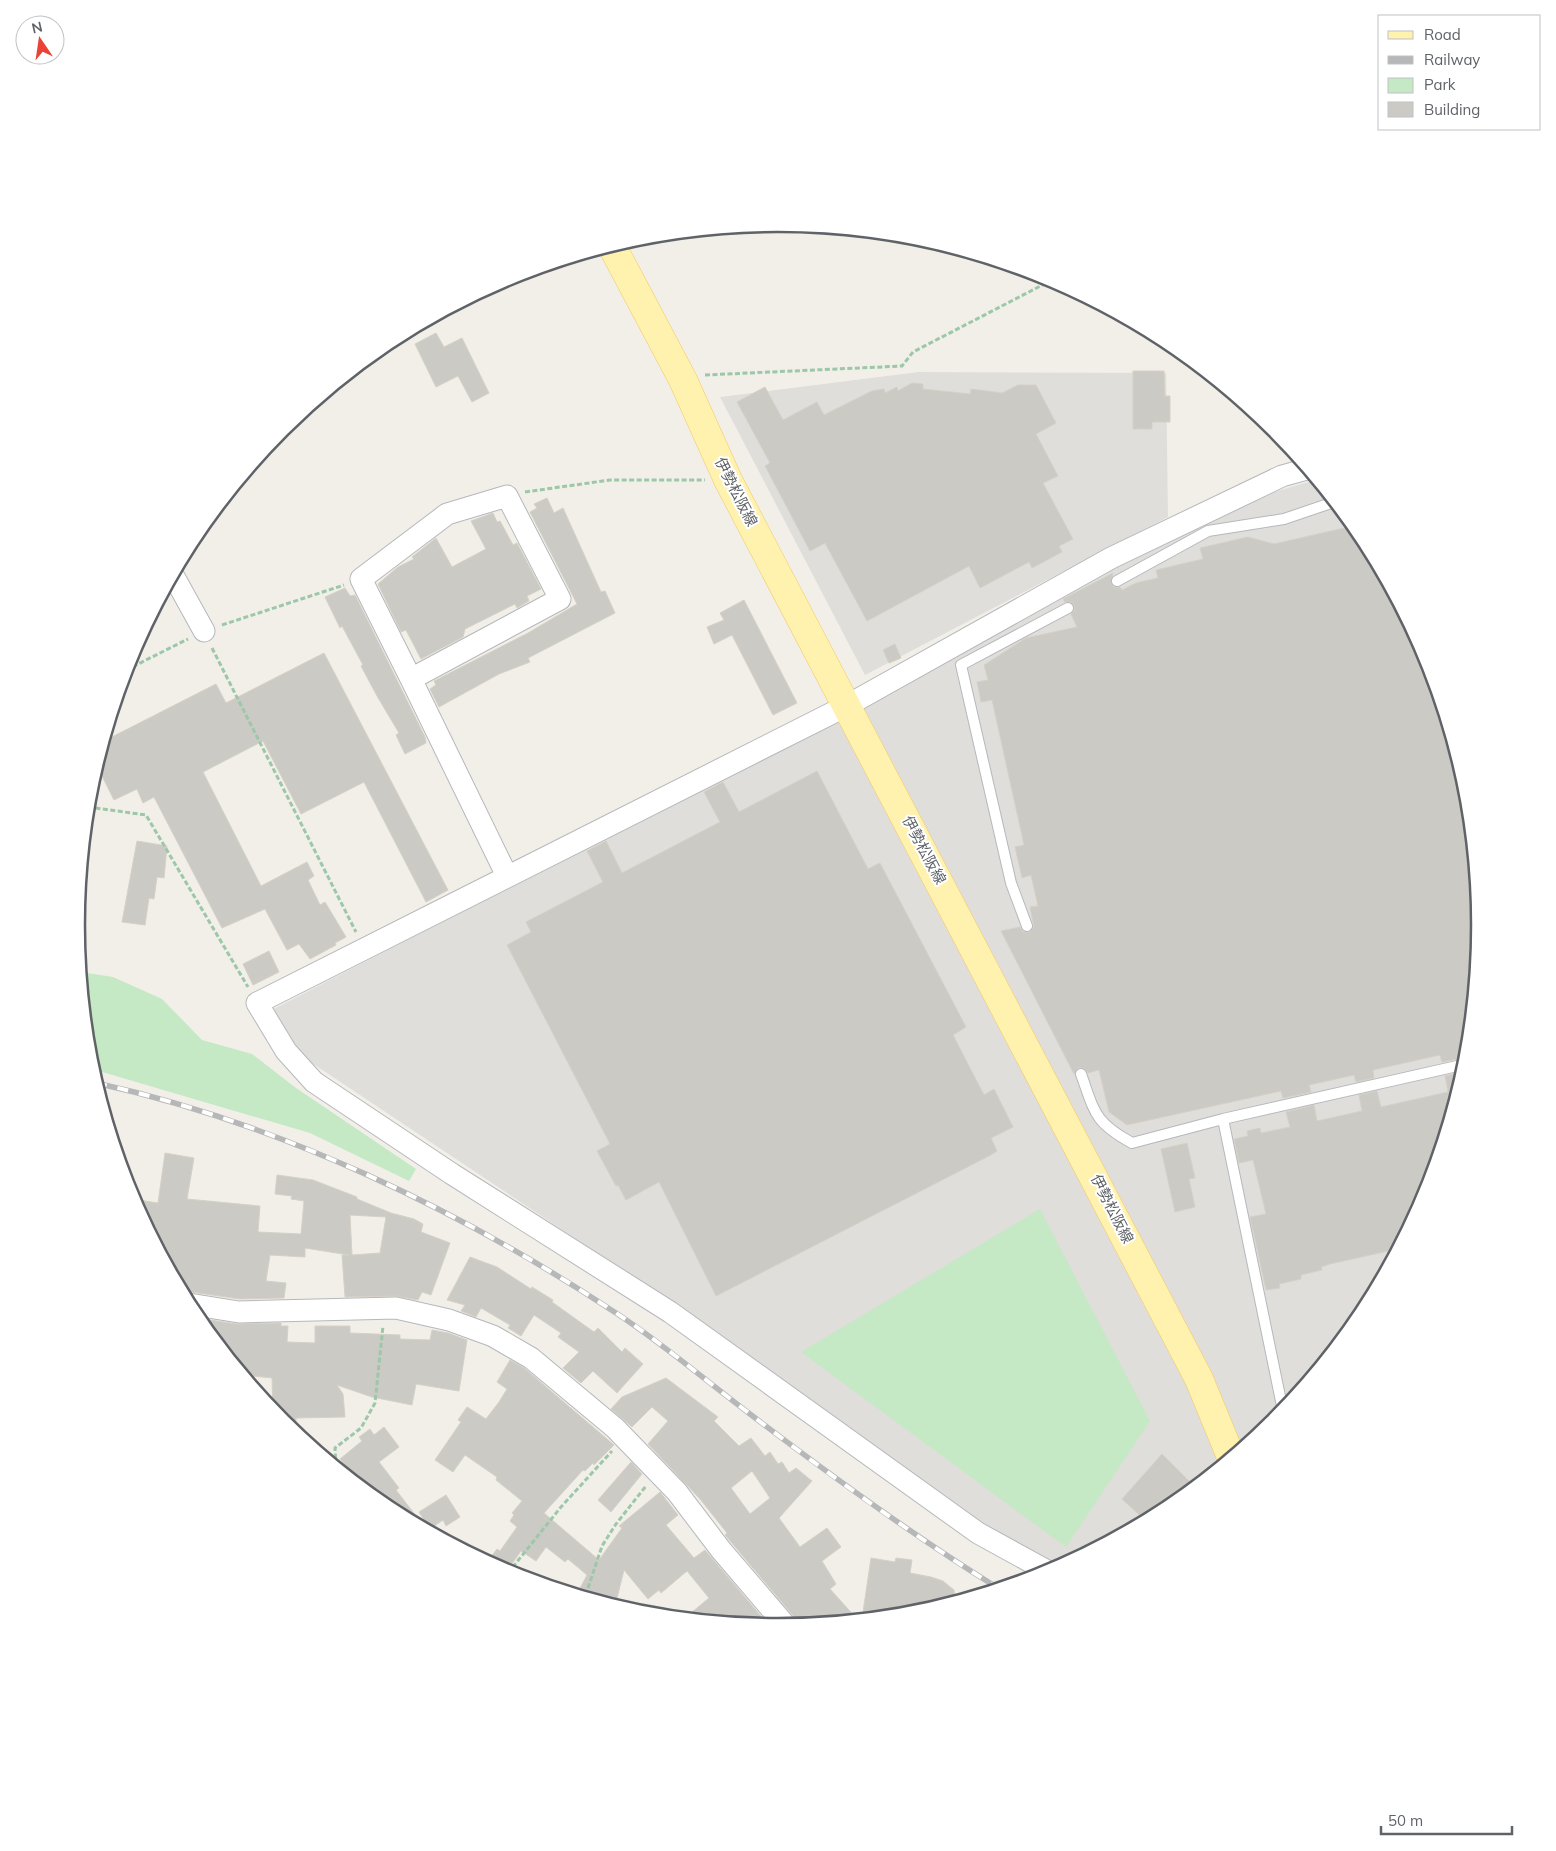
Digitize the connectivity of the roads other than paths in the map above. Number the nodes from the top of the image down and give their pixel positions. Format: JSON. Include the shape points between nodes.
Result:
{"nodes":[{"id":1,"x":615,"y":252,"type":"edge"},
{"id":2,"x":1301,"y":471,"type":"edge"},
{"id":3,"x":1328,"y":504,"type":"edge"},
{"id":4,"x":1117,"y":581,"type":"dead end"},
{"id":5,"x":177,"y":582,"type":"edge"},
{"id":6,"x":1068,"y":608,"type":"dead end"},
{"id":7,"x":204,"y":631,"type":"road end"},
{"id":8,"x":411,"y":679,"type":"junction"},
{"id":9,"x":848,"y":705,"type":"junction"},
{"id":10,"x":508,"y":876,"type":"junction"},
{"id":11,"x":1026,"y":926,"type":"dead end"},
{"id":12,"x":1457,"y":1066,"type":"edge"},
{"id":13,"x":1081,"y":1074,"type":"dead end"},
{"id":14,"x":1223,"y":1119,"type":"junction"},
{"id":15,"x":199,"y":1306,"type":"edge"},
{"id":16,"x":1281,"y":1402,"type":"edge"},
{"id":17,"x":1229,"y":1452,"type":"edge"},
{"id":18,"x":1040,"y":1567,"type":"edge"},
{"id":19,"x":778,"y":1618,"type":"edge"}],
"edges":[{"from":1,"to":9,"type":"main road","name":"伊勢松阪線","via":[[683,380],[728,480]]},
{"from":2,"to":9,"type":"street","via":[[1282,476],[1111,558]]},
{"from":3,"to":4,"type":"lane","via":[[1284,519],[1208,531]]},
{"from":5,"to":7,"type":"street"},
{"from":6,"to":11,"type":"lane","via":[[962,665],[1011,882]]},
{"from":8,"to":8,"type":"street","via":[[361,579],[447,514],[507,496],[560,600]]},
{"from":8,"to":10,"type":"street"},
{"from":9,"to":10,"type":"street"},
{"from":9,"to":17,"type":"main road","name":"伊勢松阪線","via":[[1199,1379]]},
{"from":10,"to":18,"type":"street","via":[[257,1003],[286,1051],[314,1082],[670,1312],[978,1533]]},
{"from":12,"to":14,"type":"lane"},
{"from":13,"to":14,"type":"lane","via":[[1096,1117],[1111,1131],[1132,1143]]},
{"from":14,"to":16,"type":"lane"},
{"from":15,"to":19,"type":"street","via":[[239,1312],[396,1308],[449,1320],[493,1336],[531,1358],[624,1438],[677,1492]]}]}
